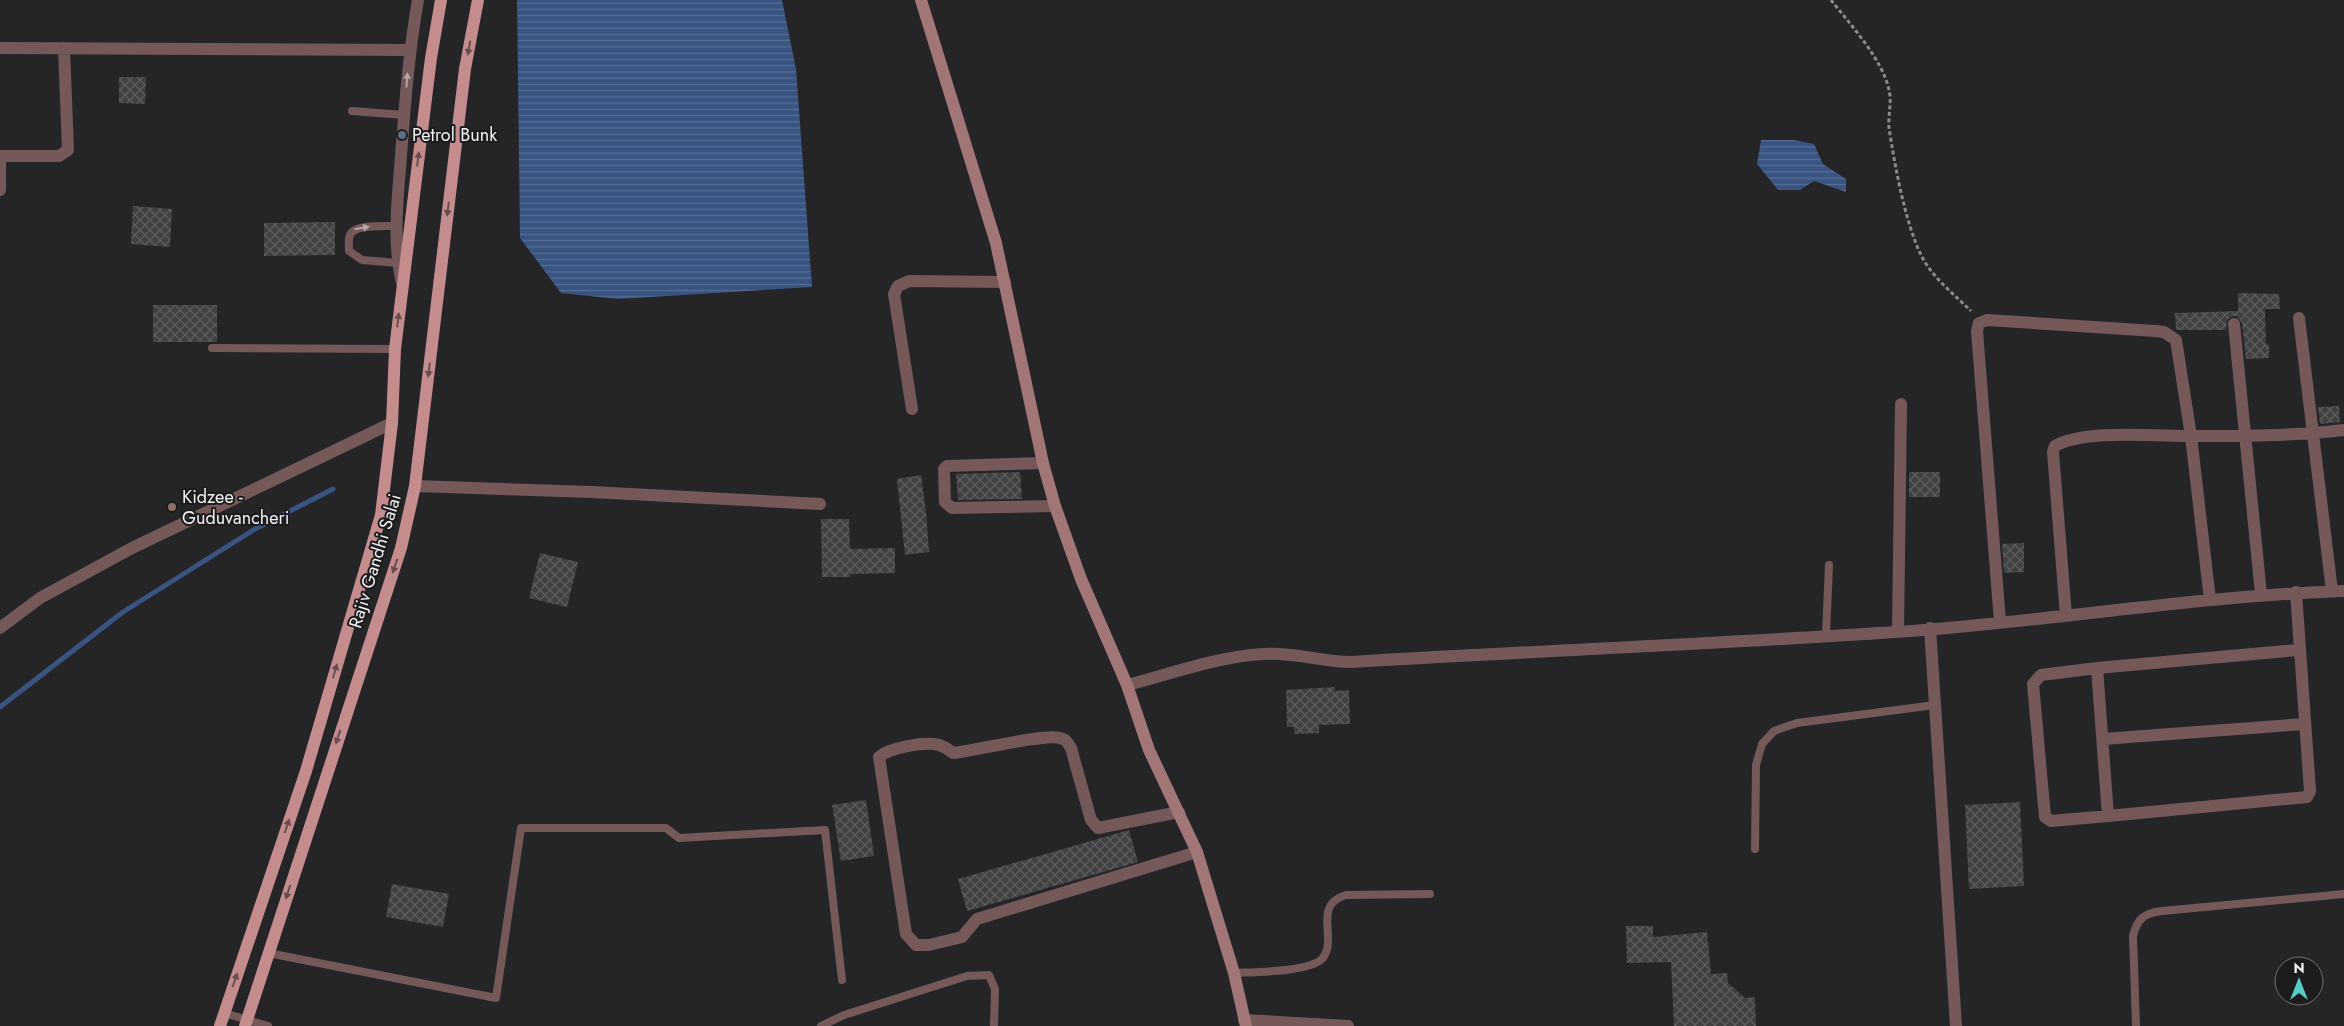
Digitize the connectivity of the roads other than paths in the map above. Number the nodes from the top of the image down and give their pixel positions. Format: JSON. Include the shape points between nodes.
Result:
{"nodes":[{"id":1,"x":418,"y":0,"type":"edge"},
{"id":2,"x":442,"y":0,"type":"edge"},
{"id":3,"x":478,"y":0,"type":"edge"},
{"id":4,"x":921,"y":0,"type":"edge"},
{"id":5,"x":0,"y":48,"type":"edge"},
{"id":6,"x":64,"y":48,"type":"junction"},
{"id":7,"x":409,"y":50,"type":"junction"},
{"id":8,"x":352,"y":110,"type":"dead end"},
{"id":9,"x":404,"y":115,"type":"junction"},
{"id":10,"x":0,"y":156,"type":"edge"},
{"id":11,"x":0,"y":190,"type":"edge"},
{"id":12,"x":396,"y":226,"type":"junction"},
{"id":13,"x":398,"y":263,"type":"junction"},
{"id":14,"x":1004,"y":282,"type":"junction"},
{"id":15,"x":403,"y":286,"type":"junction"},
{"id":16,"x":2299,"y":318,"type":"dead end"},
{"id":17,"x":2234,"y":324,"type":"dead end"},
{"id":18,"x":212,"y":348,"type":"dead end"},
{"id":19,"x":395,"y":349,"type":"junction"},
{"id":20,"x":1901,"y":404,"type":"dead end"},
{"id":21,"x":912,"y":409,"type":"dead end"},
{"id":22,"x":392,"y":423,"type":"junction"},
{"id":23,"x":2344,"y":430,"type":"edge"},
{"id":24,"x":2313,"y":434,"type":"junction"},
{"id":25,"x":2191,"y":436,"type":"junction"},
{"id":26,"x":2244,"y":436,"type":"junction"},
{"id":27,"x":1044,"y":463,"type":"junction"},
{"id":28,"x":415,"y":486,"type":"junction"},
{"id":29,"x":820,"y":504,"type":"dead end"},
{"id":30,"x":1055,"y":506,"type":"junction"},
{"id":31,"x":1829,"y":565,"type":"dead end"},
{"id":32,"x":2338,"y":591,"type":"edge"},
{"id":33,"x":2296,"y":592,"type":"junction"},
{"id":34,"x":2261,"y":594,"type":"junction"},
{"id":35,"x":2210,"y":600,"type":"junction"},
{"id":36,"x":2066,"y":616,"type":"junction"},
{"id":37,"x":2000,"y":622,"type":"junction"},
{"id":38,"x":0,"y":628,"type":"edge"},
{"id":39,"x":1930,"y":628,"type":"junction"},
{"id":40,"x":1898,"y":632,"type":"junction"},
{"id":41,"x":1826,"y":635,"type":"junction"},
{"id":42,"x":2298,"y":650,"type":"junction"},
{"id":43,"x":2098,"y":668,"type":"junction"},
{"id":44,"x":1127,"y":685,"type":"junction"},
{"id":45,"x":1935,"y":705,"type":"junction"},
{"id":46,"x":2304,"y":724,"type":"junction"},
{"id":47,"x":2103,"y":740,"type":"junction"},
{"id":48,"x":302,"y":782,"type":"junction"},
{"id":49,"x":321,"y":790,"type":"junction"},
{"id":50,"x":1179,"y":812,"type":"junction"},
{"id":51,"x":2108,"y":816,"type":"junction"},
{"id":52,"x":1755,"y":849,"type":"dead end"},
{"id":53,"x":1197,"y":852,"type":"junction"},
{"id":54,"x":1430,"y":894,"type":"dead end"},
{"id":55,"x":2344,"y":894,"type":"edge"},
{"id":56,"x":268,"y":953,"type":"junction"},
{"id":57,"x":1234,"y":973,"type":"junction"},
{"id":58,"x":842,"y":980,"type":"dead end"},
{"id":59,"x":224,"y":1013,"type":"junction"},
{"id":60,"x":246,"y":1022,"type":"edge"},
{"id":61,"x":1245,"y":1023,"type":"edge"},
{"id":62,"x":220,"y":1026,"type":"edge"},
{"id":63,"x":268,"y":1026,"type":"edge"},
{"id":64,"x":821,"y":1026,"type":"edge"},
{"id":65,"x":994,"y":1026,"type":"edge"},
{"id":66,"x":1348,"y":1026,"type":"edge"},
{"id":67,"x":1956,"y":1026,"type":"edge"},
{"id":68,"x":2136,"y":1026,"type":"edge"}],
"edges":[{"from":1,"to":7,"type":"street"},
{"from":15,"to":2,"type":"main road","name":"Rajiv Gandhi Salai","one_way":true,"via":[[430,58]]},
{"from":3,"to":28,"type":"main road","name":"Rajiv Gandhi Salai","one_way":true,"via":[[465,69]]},
{"from":4,"to":14,"type":"street","via":[[996,243]]},
{"from":5,"to":6,"type":"street"},
{"from":6,"to":7,"type":"street"},
{"from":6,"to":10,"type":"street","via":[[68,150],[59,156]]},
{"from":9,"to":7,"type":"street","one_way":true},
{"from":8,"to":9,"type":"lane"},
{"from":9,"to":12,"type":"street"},
{"from":10,"to":11,"type":"street"},
{"from":12,"to":13,"type":"street"},
{"from":13,"to":12,"type":"lane","one_way":true,"via":[[362,260],[349,251],[352,230]]},
{"from":13,"to":15,"type":"street"},
{"from":14,"to":21,"type":"street","via":[[909,282],[898,286],[894,294]]},
{"from":14,"to":27,"type":"street"},
{"from":19,"to":15,"type":"main road","name":"Rajiv Gandhi Salai","one_way":true},
{"from":16,"to":24,"type":"street"},
{"from":17,"to":26,"type":"street"},
{"from":18,"to":19,"type":"lane"},
{"from":19,"to":22,"type":"main road","name":"Rajiv Gandhi Salai"},
{"from":20,"to":40,"type":"street"},
{"from":22,"to":38,"type":"street","via":[[132,548],[40,598]]},
{"from":48,"to":22,"type":"main road","name":"Rajiv Gandhi Salai","one_way":true,"via":[[381,515]]},
{"from":23,"to":24,"type":"street"},
{"from":24,"to":26,"type":"street"},
{"from":24,"to":32,"type":"street"},
{"from":25,"to":26,"type":"street"},
{"from":25,"to":35,"type":"street"},
{"from":25,"to":36,"type":"street","via":[[2102,437],[2055,446]]},
{"from":25,"to":37,"type":"street","via":[[2179,350],[2171,336],[2155,331],[1982,321],[1977,331]]},
{"from":26,"to":34,"type":"street"},
{"from":27,"to":30,"type":"street"},
{"from":27,"to":30,"type":"street","via":[[947,466],[944,469],[945,502],[952,508]]},
{"from":28,"to":29,"type":"street"},
{"from":28,"to":49,"type":"main road","name":"Rajiv Gandhi Salai","one_way":true,"via":[[401,548]]},
{"from":30,"to":44,"type":"street","via":[[1081,579]]},
{"from":31,"to":41,"type":"lane"},
{"from":32,"to":33,"type":"street"},
{"from":33,"to":34,"type":"street"},
{"from":33,"to":42,"type":"street"},
{"from":34,"to":35,"type":"street"},
{"from":35,"to":36,"type":"street"},
{"from":36,"to":37,"type":"street"},
{"from":37,"to":39,"type":"street"},
{"from":39,"to":40,"type":"street"},
{"from":39,"to":45,"type":"street"},
{"from":40,"to":41,"type":"street"},
{"from":41,"to":44,"type":"street","via":[[1352,662],[1284,653],[1262,654]]},
{"from":42,"to":43,"type":"street"},
{"from":42,"to":46,"type":"street"},
{"from":43,"to":47,"type":"street"},
{"from":43,"to":51,"type":"street","via":[[2041,675],[2033,684],[2044,817],[2051,821]]},
{"from":44,"to":50,"type":"street","via":[[1149,750]]},
{"from":45,"to":52,"type":"lane","via":[[1797,722],[1774,731],[1762,744],[1756,764]]},
{"from":45,"to":67,"type":"street"},
{"from":46,"to":47,"type":"street"},
{"from":46,"to":51,"type":"street","via":[[2310,791],[2307,797]]},
{"from":47,"to":51,"type":"street"},
{"from":48,"to":49,"type":"main road"},
{"from":59,"to":48,"type":"main road","name":"Rajiv Gandhi Salai","one_way":true},
{"from":49,"to":56,"type":"main road","name":"Rajiv Gandhi Salai","one_way":true},
{"from":50,"to":53,"type":"street"},
{"from":50,"to":53,"type":"street","via":[[1098,828],[1091,820],[1071,748],[1061,738],[953,753],[939,744],[926,744],[887,750],[879,757],[906,934],[916,945],[962,937],[977,919]]},
{"from":53,"to":57,"type":"street"},
{"from":54,"to":57,"type":"lane","via":[[1346,895],[1337,898],[1329,910],[1326,951],[1322,958],[1305,966]]},
{"from":55,"to":68,"type":"lane","via":[[2162,911],[2141,917],[2133,936]]},
{"from":56,"to":58,"type":"lane","via":[[496,998],[521,828],[666,828],[679,838],[825,830]]},
{"from":56,"to":60,"type":"main road","name":"Rajiv Gandhi Salai"},
{"from":57,"to":61,"type":"street"},
{"from":59,"to":60,"type":"lane"},
{"from":59,"to":62,"type":"main road","name":"Rajiv Gandhi Salai"},
{"from":60,"to":63,"type":"lane"},
{"from":61,"to":66,"type":"street"},
{"from":64,"to":65,"type":"lane","via":[[844,1015],[981,974],[989,976],[995,989]]}]}
